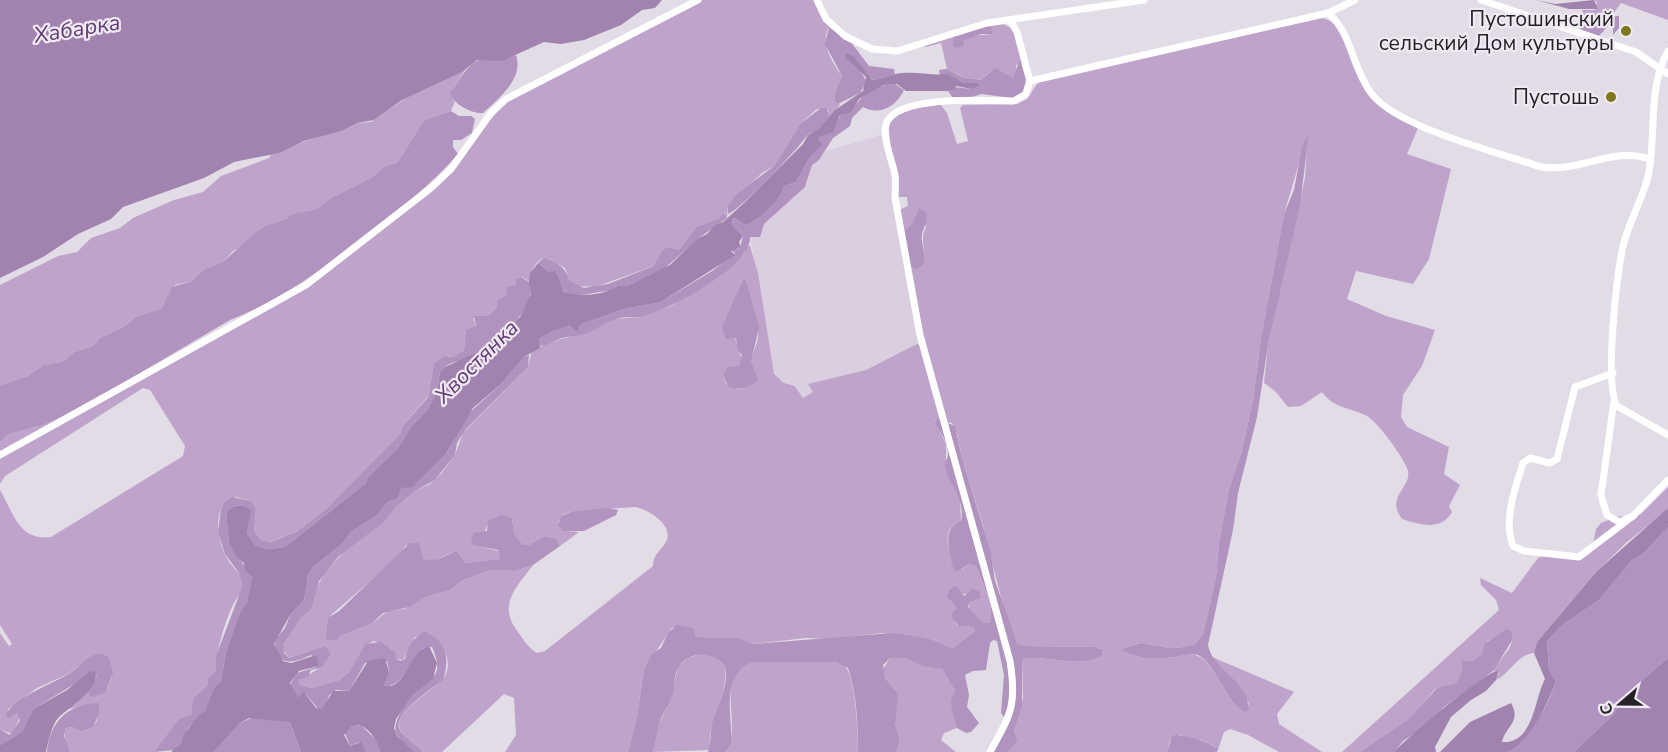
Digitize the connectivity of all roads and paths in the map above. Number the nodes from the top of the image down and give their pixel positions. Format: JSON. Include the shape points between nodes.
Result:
{"nodes":[{"id":1,"x":698,"y":0,"type":"edge"},
{"id":2,"x":817,"y":0,"type":"edge"},
{"id":3,"x":1144,"y":0,"type":"edge"},
{"id":4,"x":1355,"y":0,"type":"edge"},
{"id":5,"x":1481,"y":0,"type":"edge"},
{"id":6,"x":1328,"y":13,"type":"junction"},
{"id":7,"x":1010,"y":20,"type":"junction"},
{"id":8,"x":1668,"y":51,"type":"edge"},
{"id":9,"x":1658,"y":68,"type":"junction"},
{"id":10,"x":1668,"y":74,"type":"edge"},
{"id":11,"x":1030,"y":81,"type":"junction"},
{"id":12,"x":1650,"y":159,"type":"junction"},
{"id":13,"x":1613,"y":373,"type":"junction"},
{"id":14,"x":1614,"y":401,"type":"junction"},
{"id":15,"x":1668,"y":435,"type":"edge"},
{"id":16,"x":0,"y":455,"type":"edge"},
{"id":17,"x":1668,"y":480,"type":"edge"},
{"id":18,"x":1633,"y":516,"type":"junction"},
{"id":19,"x":990,"y":752,"type":"edge"}],
"edges":[{"from":1,"to":16,"type":"street","via":[[506,99],[491,113],[451,169],[431,188],[306,285]]},
{"from":2,"to":7,"type":"street","via":[[826,19],[845,36],[860,45],[882,50],[908,48]]},
{"from":3,"to":7,"type":"street"},
{"from":4,"to":6,"type":"street"},
{"from":5,"to":9,"type":"street","via":[[1636,52]]},
{"from":6,"to":11,"type":"street"},
{"from":6,"to":12,"type":"street","via":[[1338,21],[1358,73],[1372,94],[1405,119],[1541,167],[1574,166],[1624,153]]},
{"from":7,"to":11,"type":"street"},
{"from":8,"to":9,"type":"street"},
{"from":9,"to":10,"type":"street"},
{"from":9,"to":12,"type":"street"},
{"from":11,"to":19,"type":"street","via":[[1026,94],[1014,101],[916,105],[893,112],[885,129],[920,335],[1015,689],[1012,711]]},
{"from":12,"to":13,"type":"street","via":[[1624,245],[1614,322]]},
{"from":13,"to":14,"type":"street"},
{"from":13,"to":18,"type":"street","via":[[1575,387],[1557,459],[1550,463],[1530,458],[1523,463],[1512,501],[1511,540],[1513,546],[1524,551],[1579,558]]},
{"from":14,"to":15,"type":"street","via":[[1622,410]]},
{"from":14,"to":18,"type":"street","via":[[1601,495],[1613,520],[1619,522]]},
{"from":17,"to":18,"type":"street"}]}
